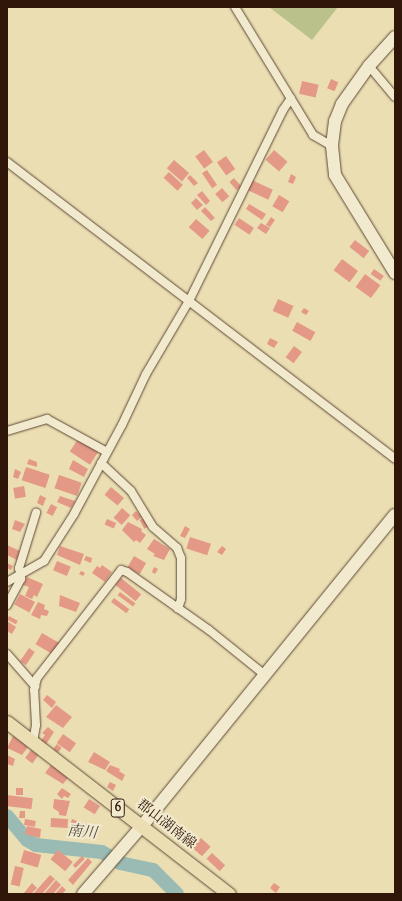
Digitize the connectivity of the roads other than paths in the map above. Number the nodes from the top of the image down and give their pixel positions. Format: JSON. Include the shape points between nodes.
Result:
{"nodes":[{"id":1,"x":235,"y":7,"type":"edge"},
{"id":2,"x":395,"y":37,"type":"edge"},
{"id":3,"x":369,"y":66,"type":"junction"},
{"id":4,"x":395,"y":97,"type":"edge"},
{"id":5,"x":291,"y":98,"type":"junction"},
{"id":6,"x":332,"y":146,"type":"junction"},
{"id":7,"x":7,"y":162,"type":"edge"},
{"id":8,"x":395,"y":273,"type":"edge"},
{"id":9,"x":189,"y":301,"type":"junction"},
{"id":10,"x":7,"y":431,"type":"edge"},
{"id":11,"x":107,"y":452,"type":"junction"},
{"id":12,"x":395,"y":459,"type":"edge"},
{"id":13,"x":101,"y":463,"type":"junction"},
{"id":14,"x":36,"y":513,"type":"dead end"},
{"id":15,"x":395,"y":515,"type":"edge"},
{"id":16,"x":21,"y":576,"type":"junction"},
{"id":17,"x":7,"y":582,"type":"edge"},
{"id":18,"x":7,"y":605,"type":"edge"},
{"id":19,"x":178,"y":609,"type":"junction"},
{"id":20,"x":7,"y":654,"type":"edge"},
{"id":21,"x":265,"y":675,"type":"junction"},
{"id":22,"x":35,"y":686,"type":"junction"},
{"id":23,"x":7,"y":722,"type":"edge"},
{"id":24,"x":33,"y":742,"type":"junction"},
{"id":25,"x":142,"y":826,"type":"junction"},
{"id":26,"x":83,"y":894,"type":"edge"},
{"id":27,"x":230,"y":894,"type":"edge"}],
"edges":[{"from":1,"to":5,"type":"street"},
{"from":2,"to":3,"type":"street"},
{"from":3,"to":4,"type":"street"},
{"from":3,"to":6,"type":"street","via":[[342,104]]},
{"from":5,"to":6,"type":"street","via":[[313,135]]},
{"from":5,"to":9,"type":"street"},
{"from":6,"to":8,"type":"street","via":[[335,175]]},
{"from":7,"to":9,"type":"street"},
{"from":9,"to":11,"type":"street","via":[[146,374]]},
{"from":9,"to":12,"type":"street"},
{"from":10,"to":11,"type":"street","via":[[47,419]]},
{"from":11,"to":13,"type":"street"},
{"from":13,"to":16,"type":"street","via":[[74,514],[44,561]]},
{"from":13,"to":19,"type":"street","via":[[132,491],[153,526],[177,548],[181,558],[181,599]]},
{"from":14,"to":16,"type":"street","via":[[19,568]]},
{"from":15,"to":21,"type":"street"},
{"from":16,"to":17,"type":"street"},
{"from":16,"to":18,"type":"street"},
{"from":19,"to":21,"type":"street"},
{"from":19,"to":22,"type":"street","via":[[128,572],[121,570],[37,678]]},
{"from":20,"to":22,"type":"street"},
{"from":21,"to":25,"type":"street"},
{"from":22,"to":24,"type":"street","via":[[36,733]]},
{"from":23,"to":24,"type":"main road","name":"郡山湖南線","number":"6"},
{"from":24,"to":25,"type":"main road","name":"郡山湖南線","number":"6"},
{"from":25,"to":26,"type":"street"},
{"from":25,"to":27,"type":"main road","name":"郡山湖南線","number":"6"}]}
